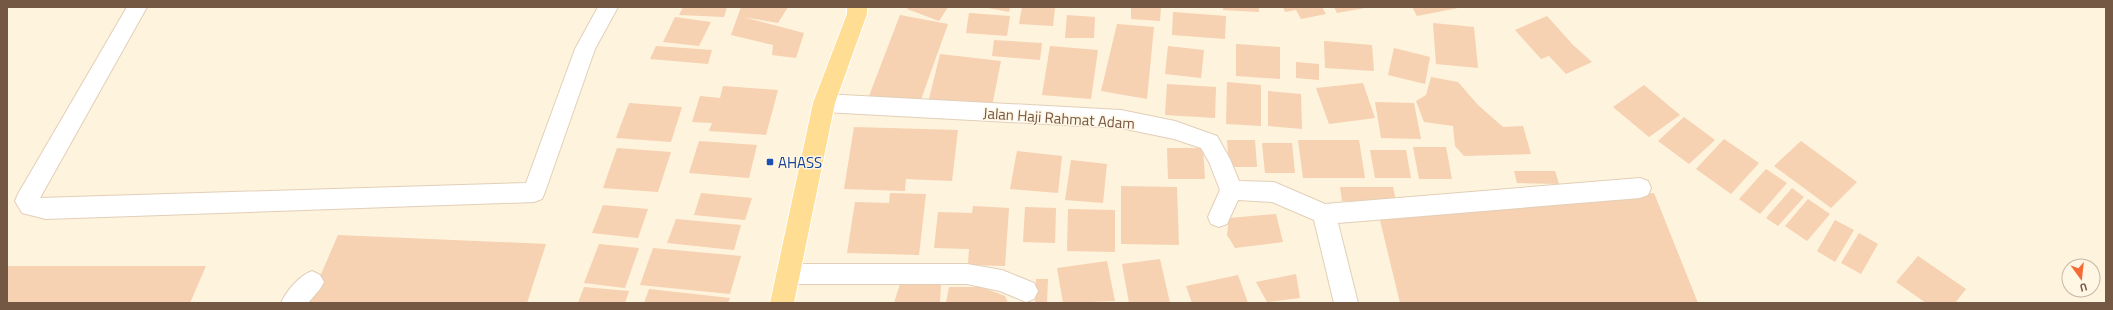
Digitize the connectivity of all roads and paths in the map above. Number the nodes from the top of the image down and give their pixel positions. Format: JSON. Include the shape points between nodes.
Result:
{"nodes":[{"id":1,"x":136,"y":7,"type":"edge"},
{"id":2,"x":608,"y":7,"type":"edge"},
{"id":3,"x":859,"y":9,"type":"edge"},
{"id":4,"x":824,"y":103,"type":"junction"},
{"id":5,"x":1640,"y":188,"type":"dead end"},
{"id":6,"x":1231,"y":190,"type":"junction"},
{"id":7,"x":1324,"y":214,"type":"junction"},
{"id":8,"x":1219,"y":217,"type":"dead end"},
{"id":9,"x":788,"y":274,"type":"junction"},
{"id":10,"x":312,"y":282,"type":"dead end"},
{"id":11,"x":1026,"y":291,"type":"dead end"},
{"id":12,"x":293,"y":303,"type":"edge"},
{"id":13,"x":782,"y":303,"type":"edge"},
{"id":14,"x":1346,"y":303,"type":"edge"}],
"edges":[{"from":1,"to":2,"type":"street","via":[[26,201],[30,206],[46,209],[534,192],[585,49]]},
{"from":3,"to":4,"type":"main road"},
{"from":4,"to":6,"type":"street","name":"Jalan Haji Rahmat Adam","via":[[1121,119],[1167,128],[1209,142],[1219,159]]},
{"from":4,"to":9,"type":"main road"},
{"from":5,"to":7,"type":"street"},
{"from":6,"to":7,"type":"street","via":[[1274,192]]},
{"from":6,"to":8,"type":"street"},
{"from":7,"to":14,"type":"street"},
{"from":9,"to":11,"type":"street","via":[[967,274],[1002,281]]},
{"from":9,"to":13,"type":"main road"},
{"from":10,"to":12,"type":"street"}]}
